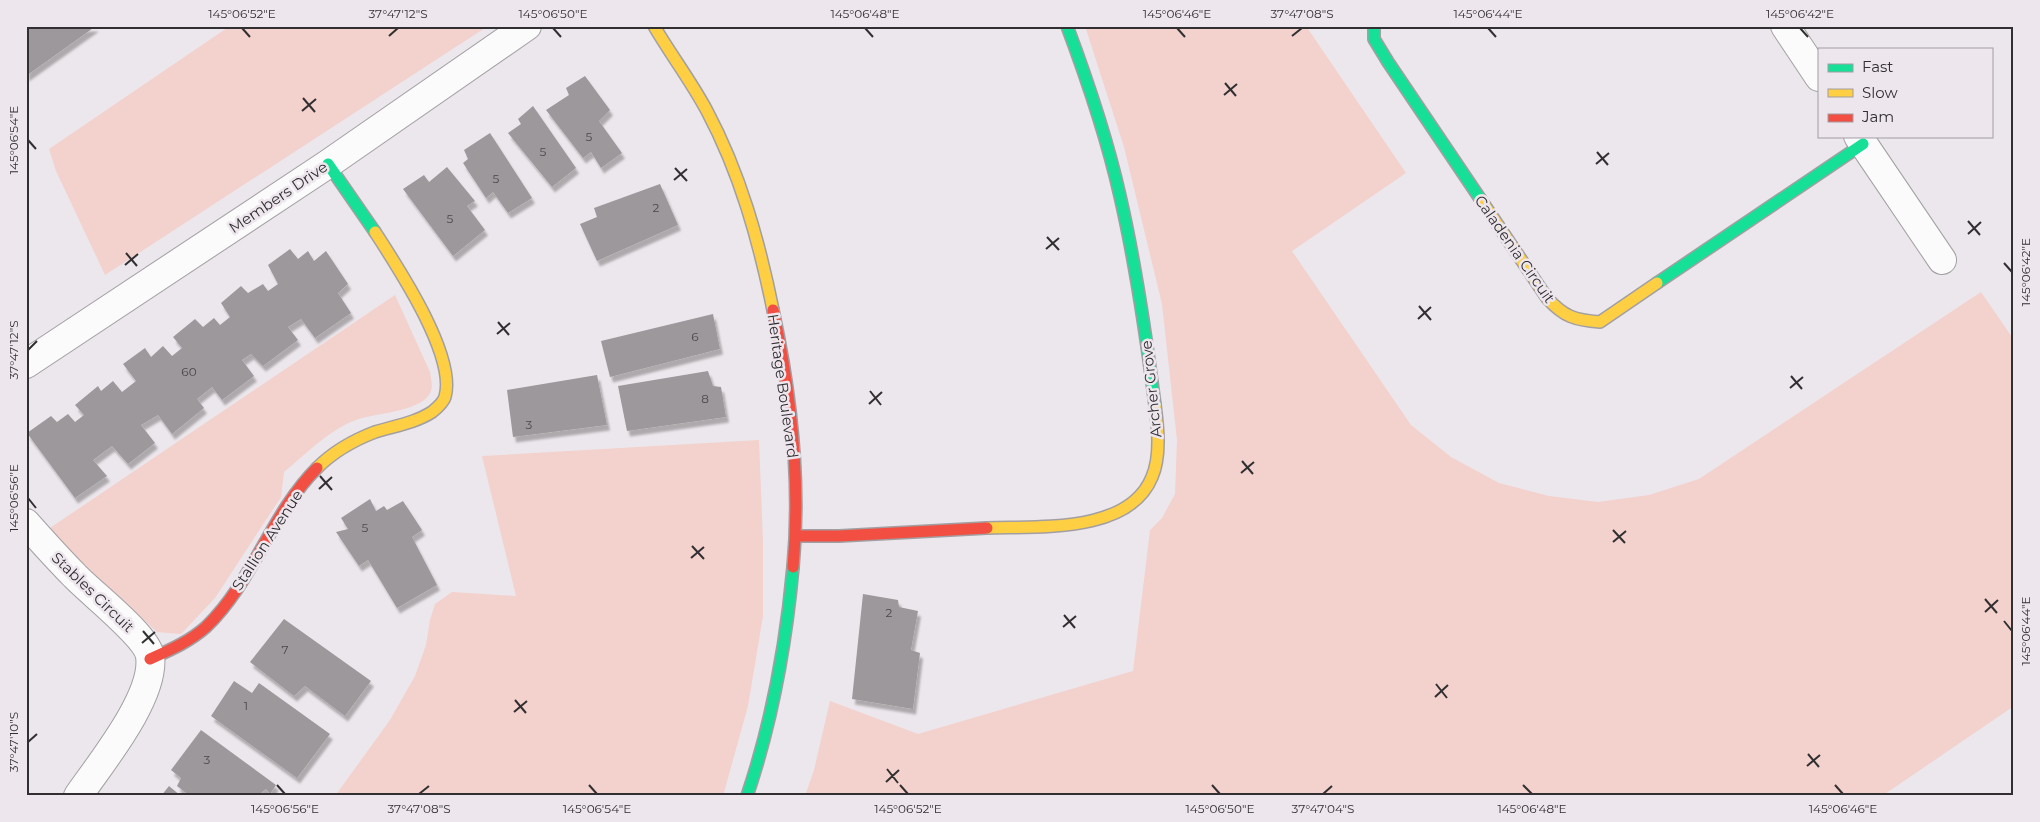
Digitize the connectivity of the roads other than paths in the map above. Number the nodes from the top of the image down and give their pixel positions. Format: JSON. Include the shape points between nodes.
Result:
{"nodes":[{"id":1,"x":527,"y":26,"type":"edge"},
{"id":2,"x":654,"y":26,"type":"edge"},
{"id":3,"x":1067,"y":26,"type":"edge"},
{"id":4,"x":1374,"y":26,"type":"edge"},
{"id":5,"x":1785,"y":26,"type":"edge"},
{"id":6,"x":1818,"y":76,"type":"edge"},
{"id":7,"x":1861,"y":140,"type":"edge"},
{"id":8,"x":328,"y":164,"type":"junction"},
{"id":9,"x":1942,"y":260,"type":"dead end"},
{"id":10,"x":26,"y":364,"type":"edge"},
{"id":11,"x":26,"y":523,"type":"edge"},
{"id":12,"x":796,"y":536,"type":"junction"},
{"id":13,"x":150,"y":659,"type":"junction"},
{"id":14,"x":78,"y":796,"type":"edge"},
{"id":15,"x":747,"y":796,"type":"edge"}],
"edges":[{"from":1,"to":8,"type":"street","name":"Members Drive"},
{"from":2,"to":12,"type":"street","name":"Heritage Boulevard","via":[[692,84],[716,129],[759,244],[780,343],[791,419]]},
{"from":3,"to":12,"type":"street","name":"Archer Grove","via":[[1113,164],[1136,273],[1157,422],[1155,469],[1151,480],[1132,503],[1101,519],[1031,526]]},
{"from":4,"to":7,"type":"street","name":"Caladenia Circuit","via":[[1374,40],[1546,298],[1560,313],[1577,321],[1600,322]]},
{"from":5,"to":6,"type":"street"},
{"from":7,"to":9,"type":"street"},
{"from":8,"to":10,"type":"street","name":"Members Drive"},
{"from":8,"to":13,"type":"street","name":"Stallion Avenue","via":[[385,248],[424,314],[443,368],[445,397],[428,415],[364,436],[312,473],[212,621],[174,650]]},
{"from":11,"to":13,"type":"street","name":"Stables Circuit","via":[[145,644]]},
{"from":12,"to":15,"type":"street","name":"Heritage Boulevard","via":[[789,618],[779,674]]},
{"from":13,"to":14,"type":"street","via":[[146,690],[139,706]]}]}
